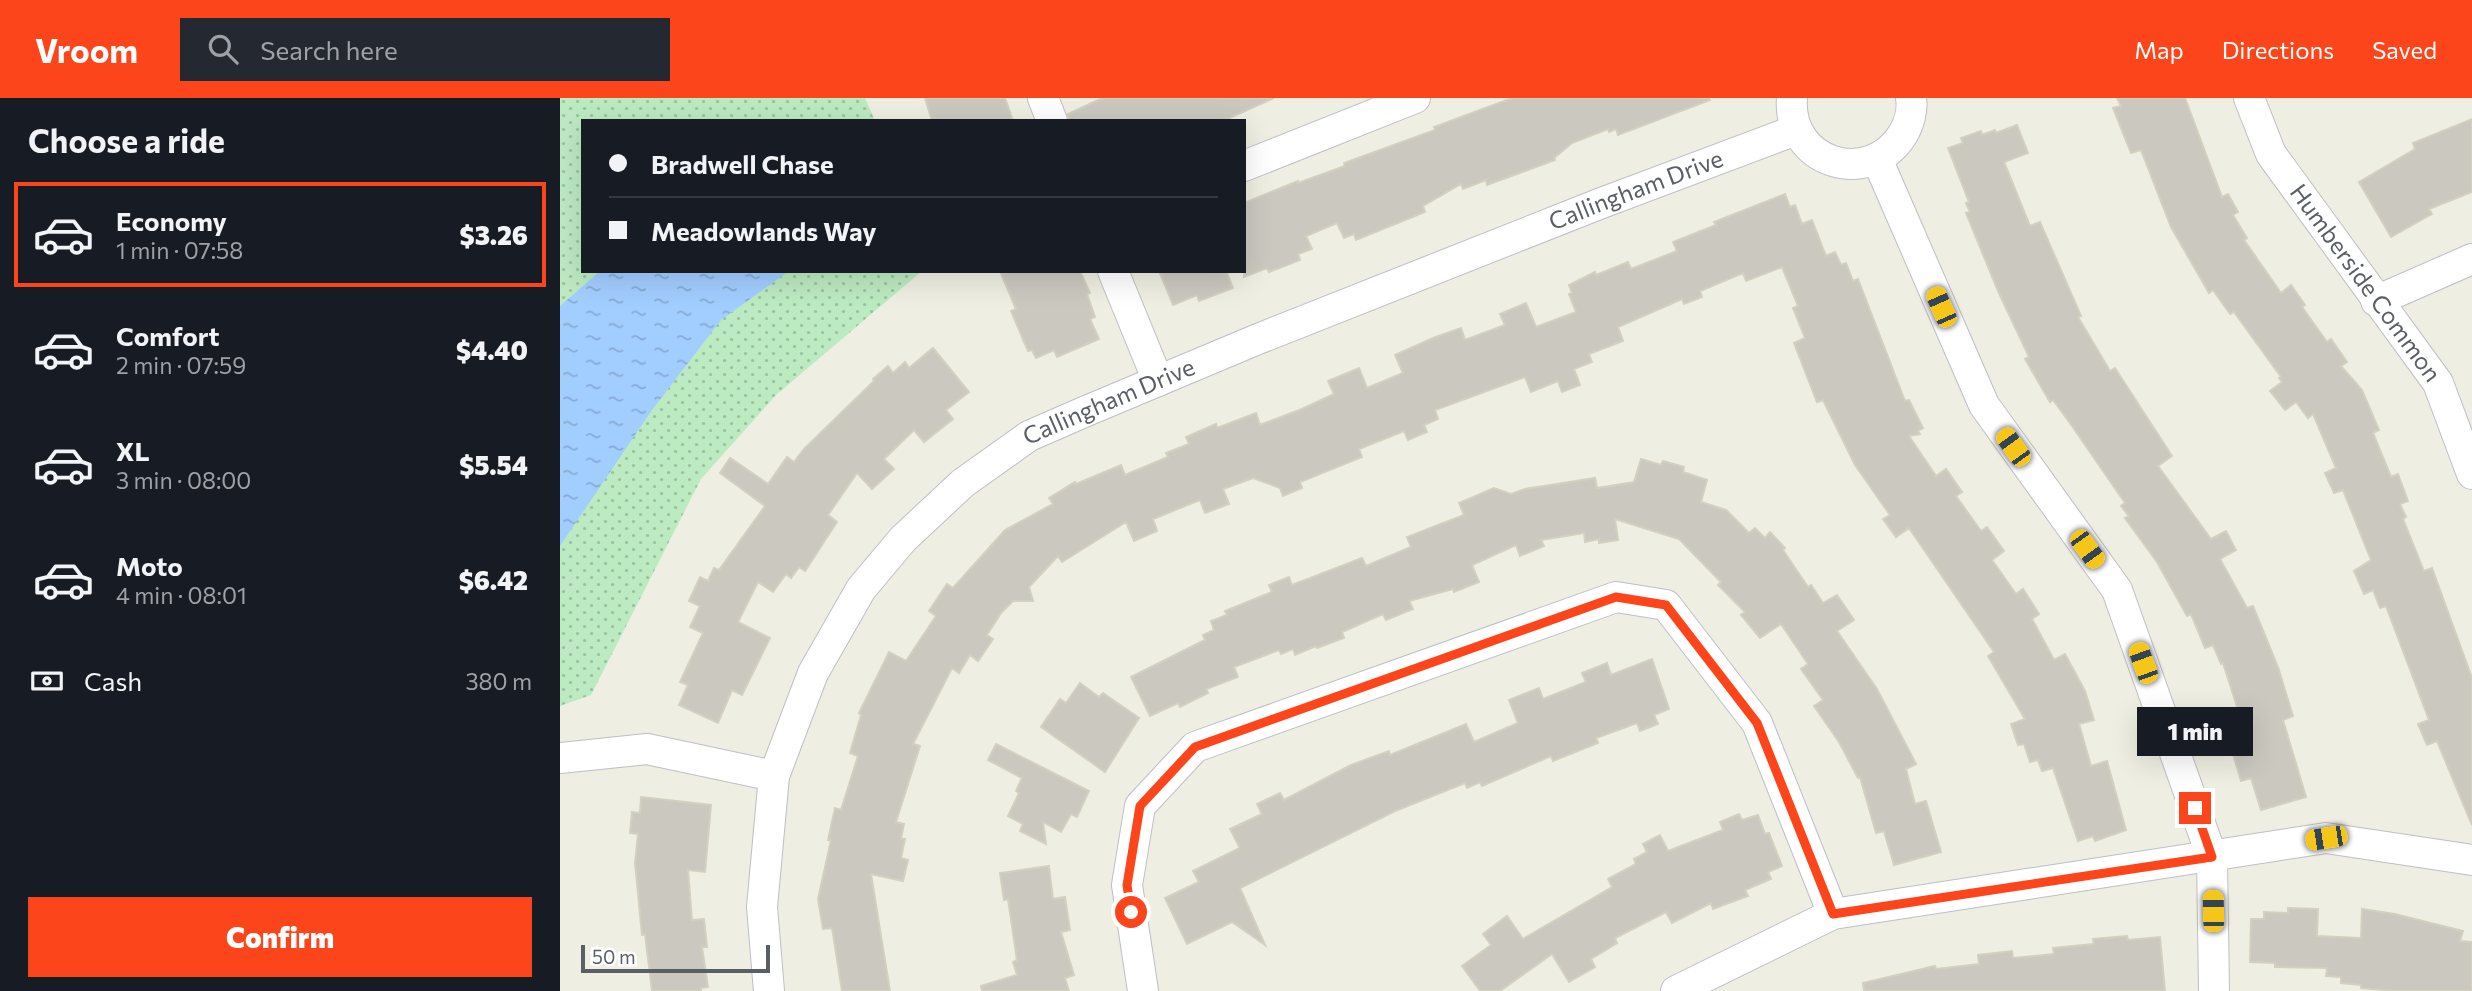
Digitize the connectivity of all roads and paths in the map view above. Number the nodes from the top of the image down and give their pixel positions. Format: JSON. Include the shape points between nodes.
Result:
{"nodes":[{"id":1,"x":1043,"y":98,"type":"edge"},
{"id":2,"x":1415,"y":98,"type":"edge"},
{"id":3,"x":1792,"y":98,"type":"edge"},
{"id":4,"x":1911,"y":98,"type":"edge"},
{"id":5,"x":2249,"y":98,"type":"edge"},
{"id":6,"x":1051,"y":119,"type":"edge"},
{"id":7,"x":1796,"y":130,"type":"junction"},
{"id":8,"x":1877,"y":159,"type":"junction"},
{"id":9,"x":1246,"y":165,"type":"edge"},
{"id":10,"x":2472,"y":259,"type":"edge"},
{"id":11,"x":1114,"y":273,"type":"edge"},
{"id":12,"x":2376,"y":300,"type":"junction"},
{"id":13,"x":1158,"y":381,"type":"junction"},
{"id":14,"x":2472,"y":474,"type":"edge"},
{"id":15,"x":560,"y":758,"type":"edge"},
{"id":16,"x":774,"y":776,"type":"junction"},
{"id":17,"x":2212,"y":857,"type":"junction"},
{"id":18,"x":2472,"y":860,"type":"edge"},
{"id":19,"x":1833,"y":914,"type":"junction"},
{"id":20,"x":769,"y":991,"type":"edge"},
{"id":21,"x":1143,"y":991,"type":"edge"},
{"id":22,"x":1676,"y":991,"type":"edge"},
{"id":23,"x":2214,"y":991,"type":"edge"}],
"edges":[{"from":1,"to":6,"type":"street"},
{"from":2,"to":9,"type":"street"},
{"from":3,"to":7,"type":"street"},
{"from":4,"to":8,"type":"street","via":[[1908,127],[1896,146]]},
{"from":5,"to":12,"type":"street","name":"Humberside Common","via":[[2271,154]]},
{"from":7,"to":8,"type":"street","via":[[1810,149],[1830,162],[1854,165]]},
{"from":7,"to":13,"type":"street","name":"Callingham Drive"},
{"from":8,"to":17,"type":"street","via":[[1984,405],[2116,590]]},
{"from":10,"to":12,"type":"street"},
{"from":11,"to":13,"type":"street"},
{"from":12,"to":14,"type":"street","name":"Humberside Common","via":[[2438,383]]},
{"from":13,"to":16,"type":"street","name":"Callingham Drive","via":[[1029,436],[963,483],[903,539],[862,589],[813,673]]},
{"from":15,"to":16,"type":"street","via":[[647,749]]},
{"from":16,"to":20,"type":"street","name":"Callingham Drive","via":[[762,907]]},
{"from":17,"to":18,"type":"street","via":[[2326,838]]},
{"from":17,"to":19,"type":"street"},
{"from":17,"to":23,"type":"street"},
{"from":19,"to":21,"type":"street","via":[[1757,723],[1666,605],[1616,597],[1195,747],[1140,806],[1127,885]]},
{"from":19,"to":22,"type":"street"}]}
